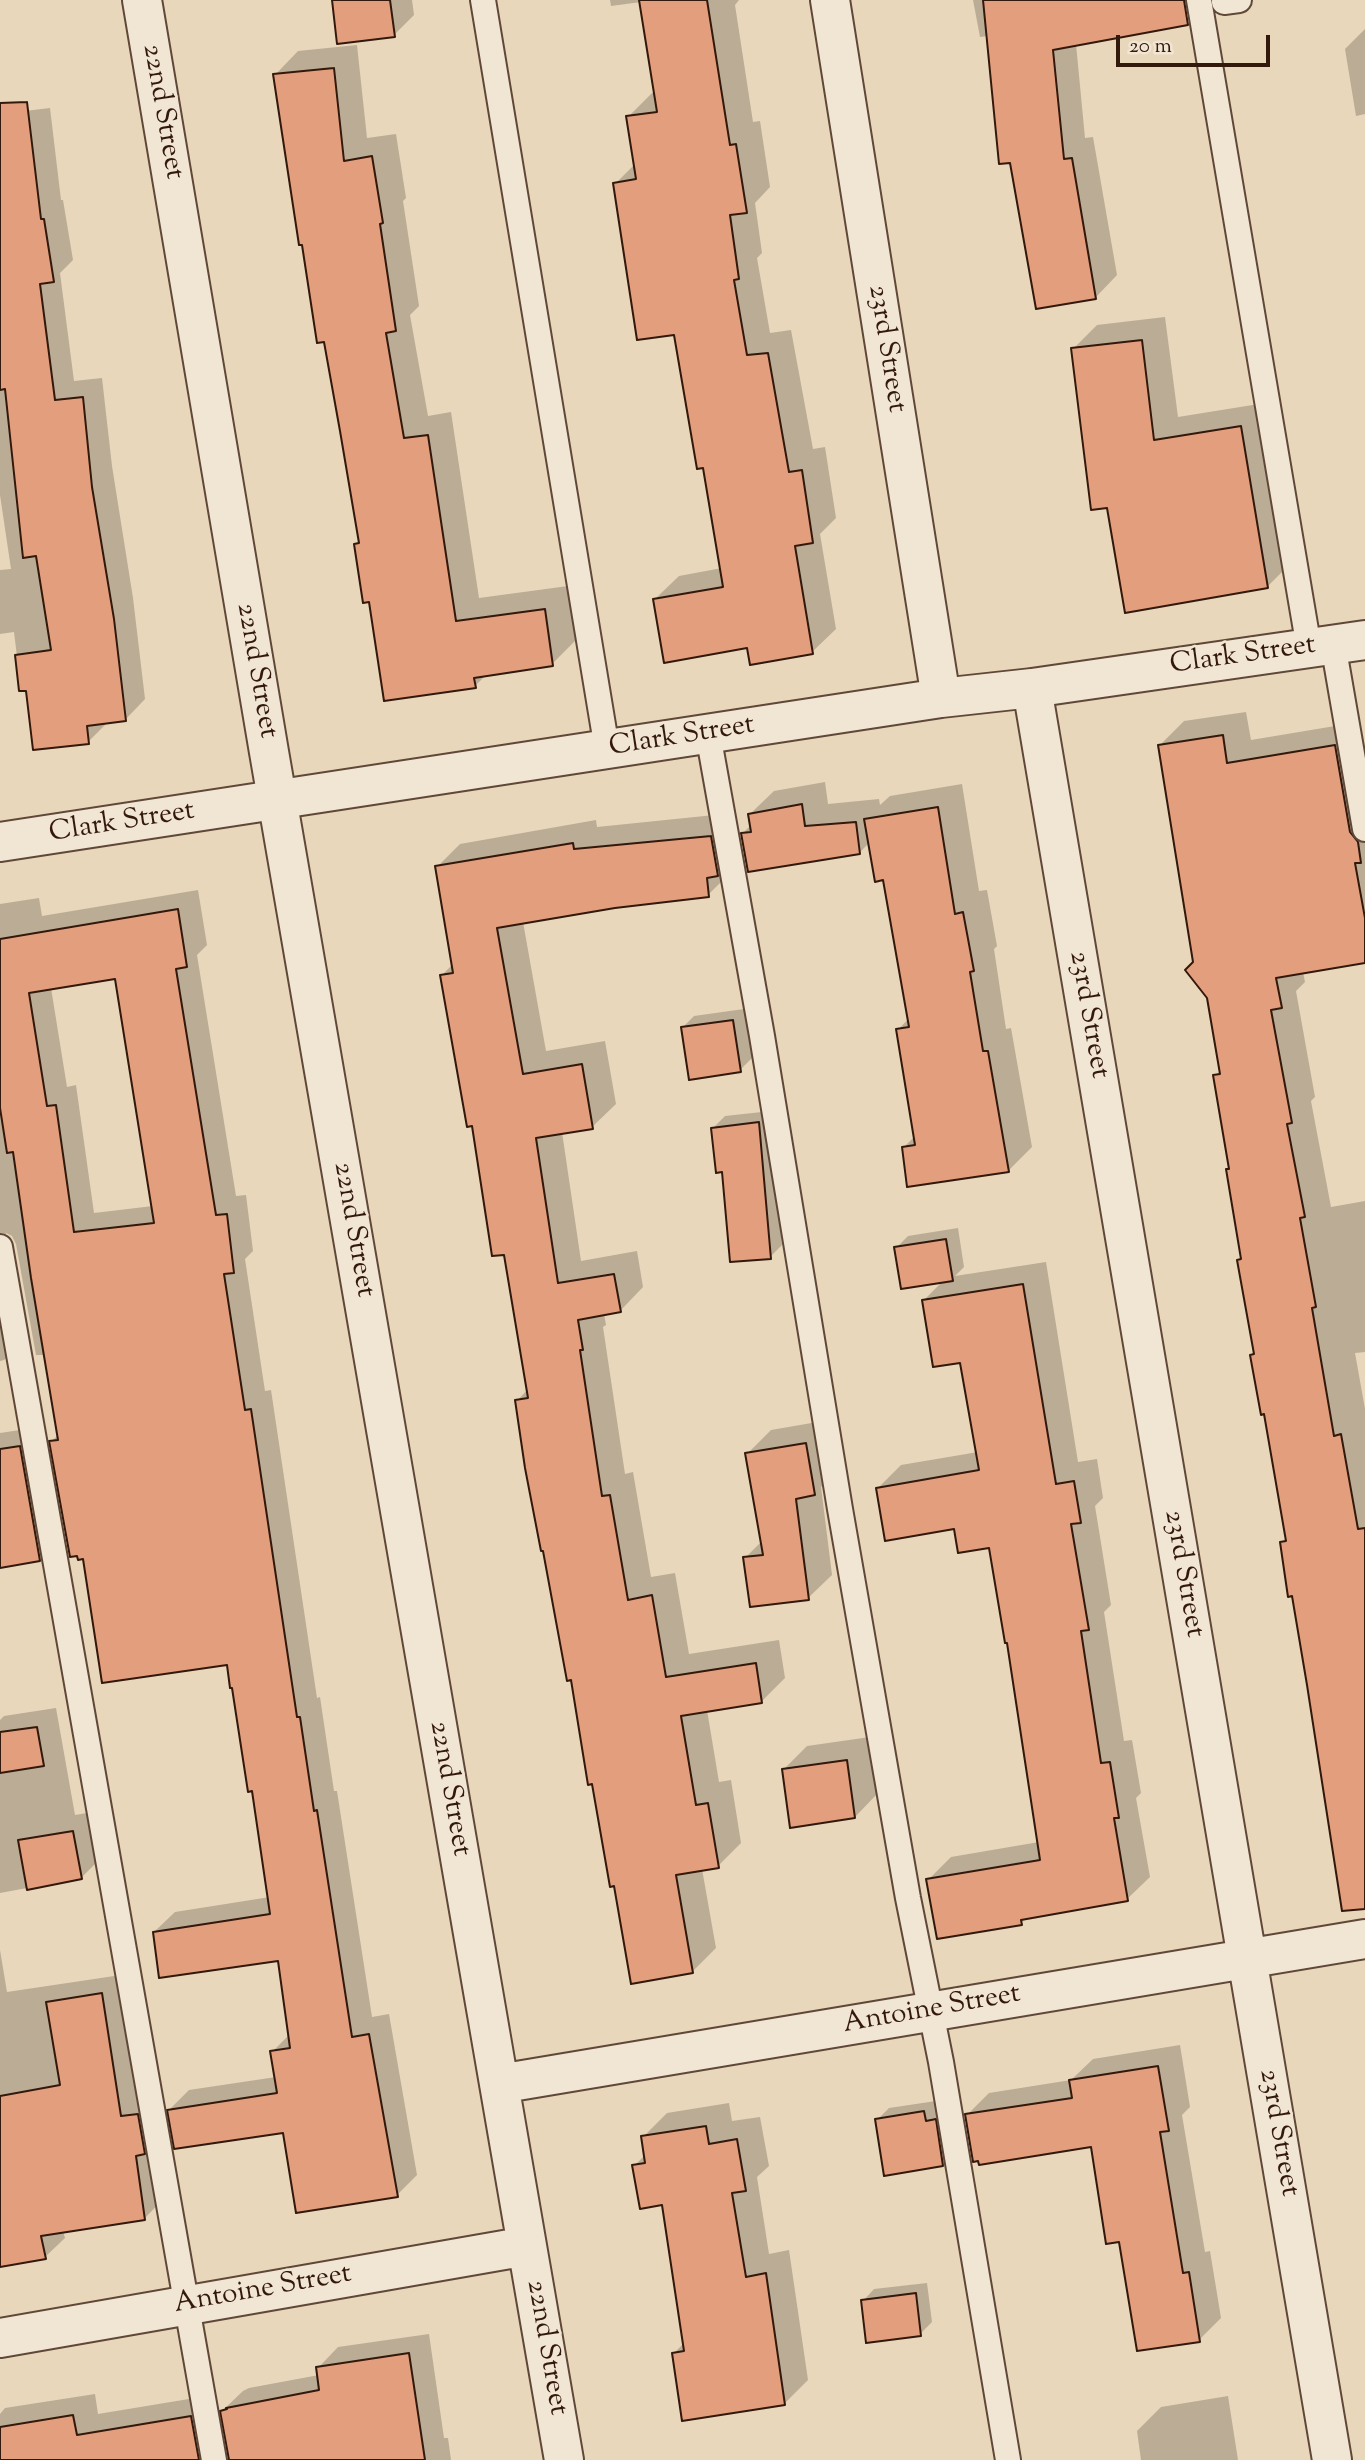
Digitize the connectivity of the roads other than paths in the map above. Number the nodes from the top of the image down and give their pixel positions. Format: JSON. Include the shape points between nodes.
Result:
{"nodes":[{"id":1,"x":142,"y":0,"type":"edge"},
{"id":2,"x":483,"y":0,"type":"edge"},
{"id":3,"x":830,"y":0,"type":"edge"},
{"id":4,"x":1199,"y":0,"type":"edge"},
{"id":5,"x":1335,"y":644,"type":"edge"},
{"id":6,"x":1031,"y":688,"type":"junction"},
{"id":7,"x":941,"y":698,"type":"junction"},
{"id":8,"x":708,"y":734,"type":"junction"},
{"id":9,"x":607,"y":749,"type":"junction"},
{"id":10,"x":278,"y":800,"type":"junction"},
{"id":11,"x":1365,"y":829,"type":"edge"},
{"id":12,"x":0,"y":842,"type":"edge"},
{"id":13,"x":0,"y":1247,"type":"edge"},
{"id":14,"x":1365,"y":1939,"type":"edge"},
{"id":15,"x":1247,"y":1958,"type":"junction"},
{"id":16,"x":932,"y":2011,"type":"junction"},
{"id":17,"x":499,"y":2084,"type":"junction"},
{"id":18,"x":527,"y":2246,"type":"junction"},
{"id":19,"x":187,"y":2304,"type":"junction"},
{"id":20,"x":0,"y":2339,"type":"edge"},
{"id":21,"x":214,"y":2460,"type":"edge"},
{"id":22,"x":564,"y":2460,"type":"edge"},
{"id":23,"x":1008,"y":2460,"type":"edge"},
{"id":24,"x":1332,"y":2460,"type":"edge"}],
"edges":[{"from":1,"to":10,"type":"street","name":"22nd Street"},
{"from":2,"to":9,"type":"lane"},
{"from":3,"to":7,"type":"street","name":"23rd Street"},
{"from":4,"to":5,"type":"lane"},
{"from":5,"to":6,"type":"street","name":"Clark Street"},
{"from":5,"to":11,"type":"lane"},
{"from":6,"to":7,"type":"street","name":"Clark Street"},
{"from":6,"to":15,"type":"street","name":"23rd Street"},
{"from":7,"to":8,"type":"street","name":"Clark Street"},
{"from":8,"to":9,"type":"street","name":"Clark Street"},
{"from":8,"to":16,"type":"lane","via":[[842,1523]]},
{"from":9,"to":10,"type":"street","name":"Clark Street"},
{"from":10,"to":12,"type":"street","name":"Clark Street"},
{"from":10,"to":17,"type":"street","name":"22nd Street"},
{"from":13,"to":19,"type":"lane"},
{"from":14,"to":15,"type":"street","name":"Antoine Street"},
{"from":15,"to":16,"type":"street","name":"Antoine Street"},
{"from":15,"to":24,"type":"street","name":"23rd Street"},
{"from":16,"to":17,"type":"street","name":"Antoine Street"},
{"from":16,"to":23,"type":"lane"},
{"from":17,"to":18,"type":"street","name":"22nd Street"},
{"from":18,"to":19,"type":"street","name":"Antoine Street"},
{"from":18,"to":22,"type":"street","name":"22nd Street"},
{"from":19,"to":20,"type":"street","name":"Antoine Street"},
{"from":19,"to":21,"type":"lane"}]}
